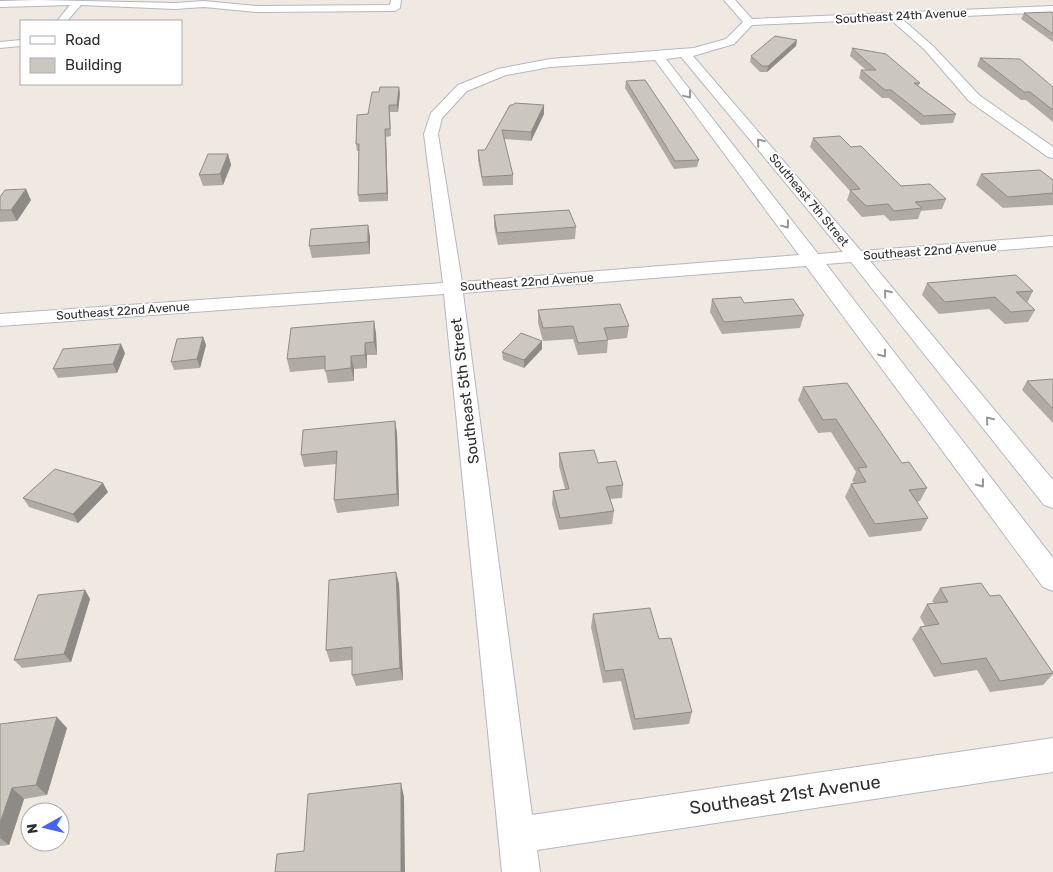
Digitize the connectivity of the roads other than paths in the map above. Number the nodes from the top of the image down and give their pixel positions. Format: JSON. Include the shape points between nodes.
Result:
{"nodes":[{"id":1,"x":379,"y":0,"type":"edge"},
{"id":2,"x":396,"y":0,"type":"edge"},
{"id":3,"x":729,"y":0,"type":"edge"},
{"id":4,"x":126,"y":1,"type":"edge"},
{"id":5,"x":45,"y":2,"type":"edge"},
{"id":6,"x":75,"y":2,"type":"edge"},
{"id":7,"x":205,"y":2,"type":"edge"},
{"id":8,"x":2,"y":4,"type":"dead end"},
{"id":9,"x":302,"y":8,"type":"junction"},
{"id":10,"x":1053,"y":9,"type":"edge"},
{"id":11,"x":893,"y":16,"type":"junction"},
{"id":12,"x":63,"y":20,"type":"edge"},
{"id":13,"x":749,"y":22,"type":"junction"},
{"id":14,"x":20,"y":43,"type":"edge"},
{"id":15,"x":0,"y":45,"type":"edge"},
{"id":16,"x":686,"y":54,"type":"junction"},
{"id":17,"x":658,"y":56,"type":"junction"},
{"id":18,"x":1053,"y":154,"type":"edge"},
{"id":19,"x":1053,"y":241,"type":"edge"},
{"id":20,"x":856,"y":256,"type":"junction"},
{"id":21,"x":813,"y":260,"type":"junction"},
{"id":22,"x":453,"y":288,"type":"junction"},
{"id":23,"x":0,"y":320,"type":"edge"},
{"id":24,"x":1053,"y":498,"type":"edge"},
{"id":25,"x":1053,"y":579,"type":"edge"},
{"id":26,"x":1053,"y":755,"type":"edge"},
{"id":27,"x":517,"y":835,"type":"junction"},
{"id":28,"x":521,"y":872,"type":"edge"}],
"edges":[{"from":1,"to":9,"type":"street","via":[[307,2]]},
{"from":2,"to":9,"type":"street","via":[[395,8]]},
{"from":3,"to":13,"type":"street"},
{"from":4,"to":6,"type":"street"},
{"from":4,"to":7,"type":"street","via":[[176,6]]},
{"from":5,"to":6,"type":"street"},
{"from":5,"to":8,"type":"street"},
{"from":6,"to":12,"type":"street"},
{"from":7,"to":9,"type":"street","via":[[256,10]]},
{"from":10,"to":11,"type":"street","name":"Southeast 24th Avenue"},
{"from":11,"to":13,"type":"street","name":"Southeast 24th Avenue"},
{"from":11,"to":18,"type":"street","via":[[929,48],[974,98]]},
{"from":13,"to":16,"type":"street","via":[[740,36]]},
{"from":14,"to":15,"type":"street"},
{"from":16,"to":17,"type":"street","name":"Southeast 5th Street"},
{"from":20,"to":16,"type":"street","name":"Southeast 7th Street","one_way":true},
{"from":17,"to":21,"type":"street","one_way":true},
{"from":17,"to":22,"type":"street","name":"Southeast 5th Street","via":[[519,68],[463,86],[448,100],[436,117],[431,134]]},
{"from":19,"to":20,"type":"street","name":"Southeast 22nd Avenue"},
{"from":20,"to":21,"type":"street","name":"Southeast 22nd Avenue"},
{"from":24,"to":20,"type":"street","name":"Southeast 7th Street","one_way":true},
{"from":21,"to":22,"type":"street","name":"Southeast 22nd Avenue"},
{"from":21,"to":25,"type":"street","one_way":true},
{"from":22,"to":23,"type":"street","name":"Southeast 22nd Avenue"},
{"from":22,"to":27,"type":"street","name":"Southeast 5th Street"},
{"from":26,"to":27,"type":"street","name":"Southeast 21st Avenue"},
{"from":27,"to":28,"type":"street","name":"Southeast 5th Street"}]}
